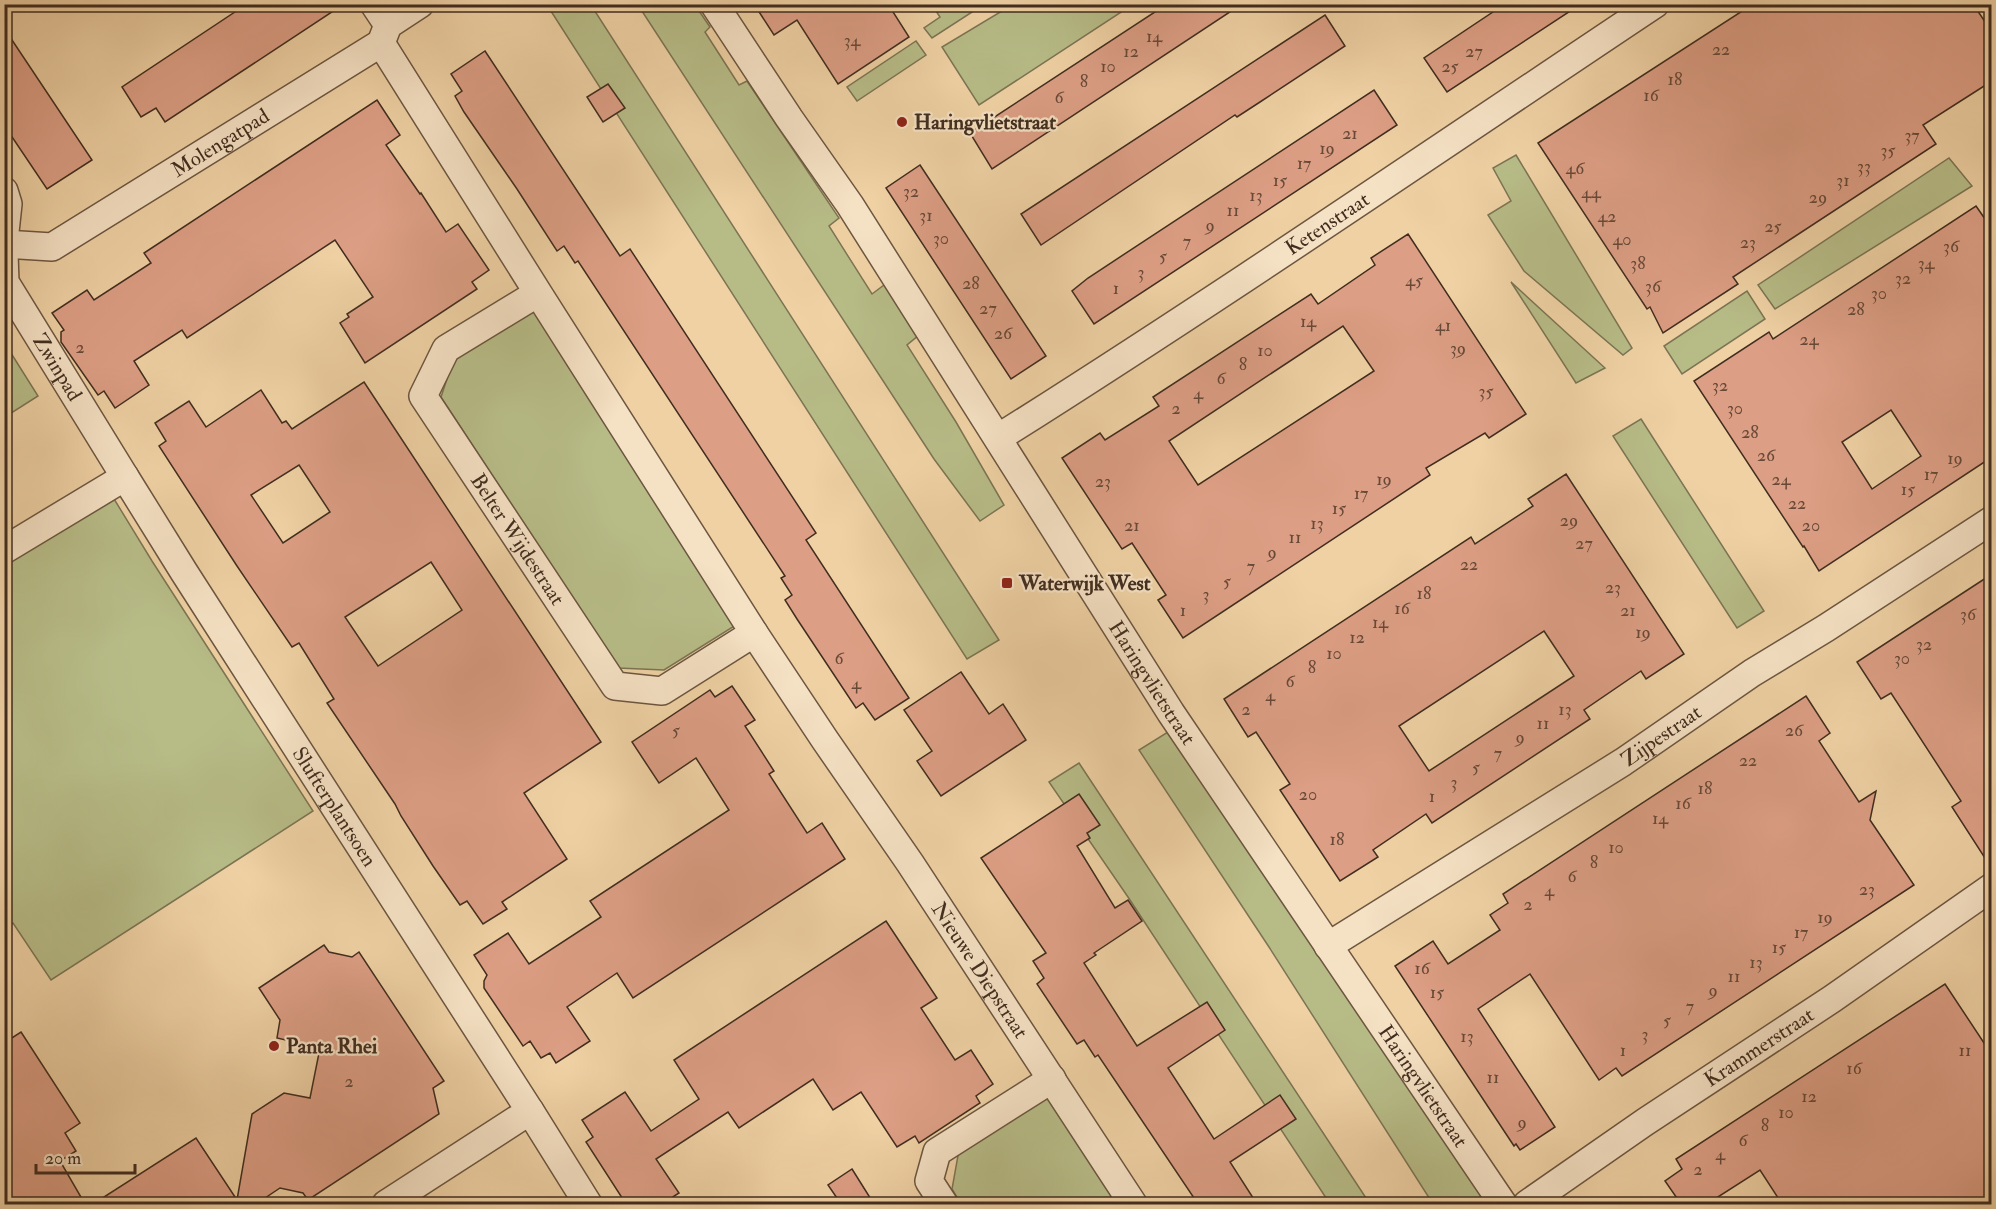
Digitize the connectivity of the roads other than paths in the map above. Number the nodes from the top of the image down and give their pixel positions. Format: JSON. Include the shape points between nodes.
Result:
{"nodes":[{"id":1,"x":420,"y":4,"type":"edge"},
{"id":2,"x":714,"y":4,"type":"edge"},
{"id":3,"x":1655,"y":4,"type":"edge"},
{"id":4,"x":381,"y":24,"type":"edge"},
{"id":5,"x":4,"y":191,"type":"edge"},
{"id":6,"x":4,"y":243,"type":"edge"},
{"id":7,"x":4,"y":253,"type":"edge"},
{"id":8,"x":538,"y":293,"type":"junction"},
{"id":9,"x":998,"y":438,"type":"junction"},
{"id":10,"x":125,"y":477,"type":"junction"},
{"id":11,"x":1992,"y":520,"type":"edge"},
{"id":12,"x":4,"y":550,"type":"edge"},
{"id":13,"x":754,"y":633,"type":"junction"},
{"id":14,"x":1992,"y":887,"type":"edge"},
{"id":15,"x":1328,"y":946,"type":"junction"},
{"id":16,"x":1052,"y":1079,"type":"junction"},
{"id":17,"x":530,"y":1111,"type":"junction"},
{"id":18,"x":387,"y":1204,"type":"edge"},
{"id":19,"x":588,"y":1204,"type":"edge"},
{"id":20,"x":944,"y":1204,"type":"edge"},
{"id":21,"x":1133,"y":1204,"type":"edge"},
{"id":22,"x":1503,"y":1204,"type":"edge"},
{"id":23,"x":1527,"y":1204,"type":"edge"}],
"edges":[{"from":1,"to":4,"type":"street","name":"Molengatpad"},
{"from":2,"to":9,"type":"street","name":"Haringvlietstraat","via":[[850,205]]},
{"from":3,"to":9,"type":"street","name":"Ketenstraat","via":[[1281,256]]},
{"from":4,"to":6,"type":"street","name":"Molengatpad","via":[[52,247]]},
{"from":4,"to":8,"type":"street"},
{"from":5,"to":6,"type":"street","via":[[8,204]]},
{"from":7,"to":10,"type":"street","name":"Zwinpad","via":[[5,282]]},
{"from":8,"to":13,"type":"street"},
{"from":8,"to":13,"type":"street","name":"Belter Wijdestraat","via":[[446,349],[423,396],[615,686],[662,691]]},
{"from":9,"to":15,"type":"street","name":"Haringvlietstraat","via":[[1171,713]]},
{"from":10,"to":12,"type":"street"},
{"from":10,"to":17,"type":"street","name":"Slufterplantsoen"},
{"from":11,"to":15,"type":"street","name":"Zijpestraat","via":[[1752,673],[1623,762]]},
{"from":13,"to":16,"type":"street","name":"Nieuwe Diepstraat"},
{"from":14,"to":23,"type":"street","name":"Krammerstraat"},
{"from":15,"to":22,"type":"street","name":"Haringvlietstraat"},
{"from":16,"to":20,"type":"street","via":[[937,1152],[929,1181]]},
{"from":16,"to":21,"type":"street","name":"Nieuwe Diepstraat"},
{"from":17,"to":18,"type":"street"},
{"from":17,"to":19,"type":"street","name":"Slufterplantsoen"}]}
